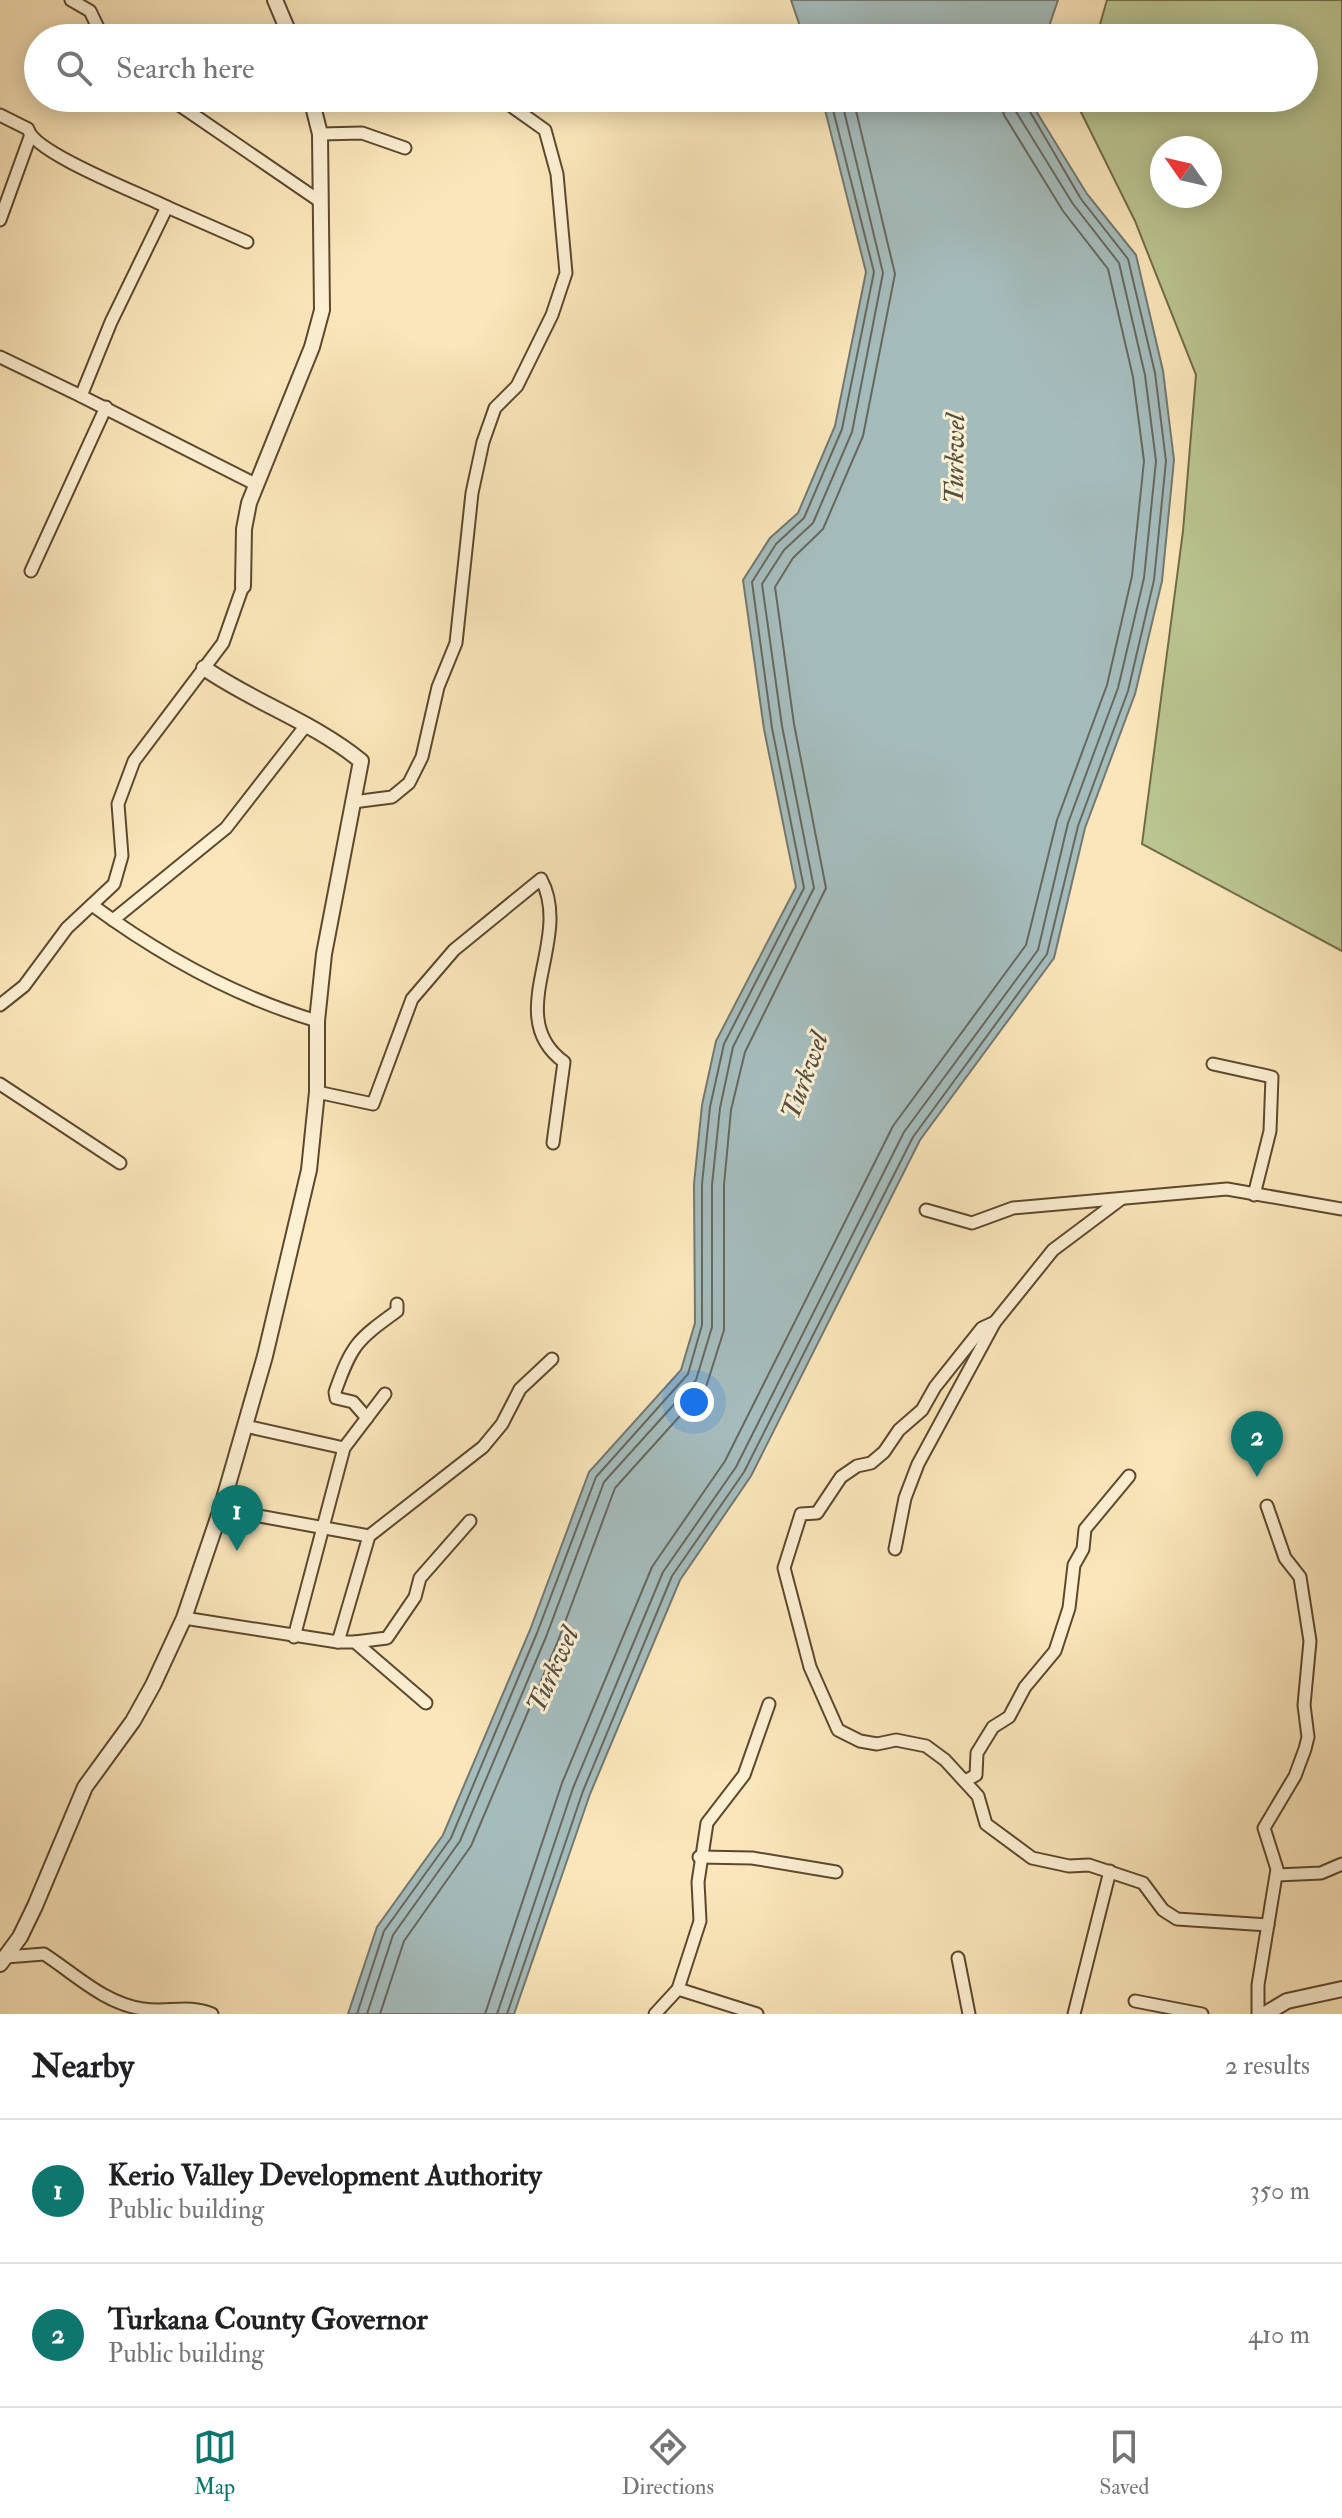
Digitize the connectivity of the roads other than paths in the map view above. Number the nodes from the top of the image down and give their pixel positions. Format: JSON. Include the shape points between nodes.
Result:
{"nodes":[{"id":1,"x":71,"y":0,"type":"edge"},
{"id":2,"x":275,"y":0,"type":"edge"},
{"id":3,"x":96,"y":24,"type":"edge"},
{"id":4,"x":285,"y":24,"type":"edge"},
{"id":5,"x":189,"y":112,"type":"edge"},
{"id":6,"x":314,"y":112,"type":"edge"},
{"id":7,"x":520,"y":112,"type":"edge"},
{"id":8,"x":0,"y":115,"type":"edge"},
{"id":9,"x":320,"y":134,"type":"junction"},
{"id":10,"x":30,"y":137,"type":"junction"},
{"id":11,"x":405,"y":148,"type":"dead end"},
{"id":12,"x":321,"y":202,"type":"junction"},
{"id":13,"x":167,"y":207,"type":"junction"},
{"id":14,"x":0,"y":220,"type":"edge"},
{"id":15,"x":247,"y":242,"type":"dead end"},
{"id":16,"x":0,"y":357,"type":"edge"},
{"id":17,"x":81,"y":396,"type":"junction"},
{"id":18,"x":106,"y":407,"type":"junction"},
{"id":19,"x":255,"y":484,"type":"junction"},
{"id":20,"x":31,"y":571,"type":"dead end"},
{"id":21,"x":243,"y":586,"type":"joint"},
{"id":22,"x":204,"y":668,"type":"junction"},
{"id":23,"x":307,"y":724,"type":"junction"},
{"id":24,"x":353,"y":802,"type":"junction"},
{"id":25,"x":92,"y":905,"type":"junction"},
{"id":26,"x":113,"y":920,"type":"junction"},
{"id":27,"x":0,"y":1005,"type":"edge"},
{"id":28,"x":317,"y":1021,"type":"junction"},
{"id":29,"x":1213,"y":1064,"type":"dead end"},
{"id":30,"x":0,"y":1084,"type":"edge"},
{"id":31,"x":317,"y":1092,"type":"junction"},
{"id":32,"x":553,"y":1143,"type":"dead end"},
{"id":33,"x":120,"y":1163,"type":"dead end"},
{"id":34,"x":1254,"y":1195,"type":"junction"},
{"id":35,"x":1121,"y":1199,"type":"junction"},
{"id":36,"x":1342,"y":1209,"type":"edge"},
{"id":37,"x":926,"y":1210,"type":"dead end"},
{"id":38,"x":397,"y":1304,"type":"dead end"},
{"id":39,"x":995,"y":1322,"type":"junction"},
{"id":40,"x":552,"y":1359,"type":"dead end"},
{"id":41,"x":385,"y":1394,"type":"dead end"},
{"id":42,"x":367,"y":1418,"type":"junction"},
{"id":43,"x":245,"y":1426,"type":"junction"},
{"id":44,"x":344,"y":1448,"type":"junction"},
{"id":45,"x":1129,"y":1476,"type":"dead end"},
{"id":46,"x":1267,"y":1506,"type":"dead end"},
{"id":47,"x":221,"y":1509,"type":"junction"},
{"id":48,"x":470,"y":1521,"type":"dead end"},
{"id":49,"x":324,"y":1529,"type":"junction"},
{"id":50,"x":369,"y":1536,"type":"junction"},
{"id":51,"x":895,"y":1549,"type":"dead end"},
{"id":52,"x":184,"y":1618,"type":"junction"},
{"id":53,"x":294,"y":1637,"type":"junction"},
{"id":54,"x":338,"y":1642,"type":"junction"},
{"id":55,"x":355,"y":1642,"type":"junction"},
{"id":56,"x":426,"y":1703,"type":"dead end"},
{"id":57,"x":769,"y":1704,"type":"dead end"},
{"id":58,"x":965,"y":1781,"type":"junction"},
{"id":59,"x":699,"y":1857,"type":"junction"},
{"id":60,"x":1342,"y":1864,"type":"edge"},
{"id":61,"x":1110,"y":1871,"type":"junction"},
{"id":62,"x":836,"y":1872,"type":"dead end"},
{"id":63,"x":1277,"y":1875,"type":"junction"},
{"id":64,"x":1268,"y":1925,"type":"junction"},
{"id":65,"x":958,"y":1958,"type":"dead end"},
{"id":66,"x":3,"y":1960,"type":"edge"},
{"id":67,"x":678,"y":1989,"type":"junction"},
{"id":68,"x":1342,"y":1989,"type":"edge"},
{"id":69,"x":1135,"y":2001,"type":"dead end"},
{"id":70,"x":212,"y":2014,"type":"edge"},
{"id":71,"x":655,"y":2014,"type":"edge"},
{"id":72,"x":757,"y":2014,"type":"edge"},
{"id":73,"x":969,"y":2014,"type":"edge"},
{"id":74,"x":1074,"y":2014,"type":"edge"},
{"id":75,"x":1202,"y":2014,"type":"edge"},
{"id":76,"x":1258,"y":2014,"type":"edge"},
{"id":77,"x":1265,"y":2014,"type":"edge"}],
"edges":[{"from":1,"to":3,"type":"street","via":[[90,11]]},
{"from":2,"to":4,"type":"street"},
{"from":5,"to":12,"type":"street"},
{"from":6,"to":9,"type":"street"},
{"from":7,"to":24,"type":"street","via":[[545,130],[557,174],[566,273],[552,315],[517,386],[495,408],[483,442],[472,493],[456,643],[438,687],[422,757],[409,783],[392,797]]},
{"from":8,"to":10,"type":"street","via":[[28,129]]},
{"from":9,"to":11,"type":"street","via":[[362,133]]},
{"from":9,"to":12,"type":"street"},
{"from":10,"to":13,"type":"street","via":[[54,154]]},
{"from":10,"to":14,"type":"street"},
{"from":12,"to":19,"type":"street","via":[[322,310]]},
{"from":13,"to":15,"type":"street"},
{"from":13,"to":17,"type":"street"},
{"from":16,"to":17,"type":"street"},
{"from":17,"to":18,"type":"street"},
{"from":18,"to":19,"type":"street"},
{"from":18,"to":20,"type":"street"},
{"from":19,"to":21,"type":"street","via":[[244,529]]},
{"from":21,"to":22,"type":"street","via":[[223,643]]},
{"from":22,"to":23,"type":"street"},
{"from":22,"to":25,"type":"street","via":[[134,761],[118,804],[119,874]]},
{"from":23,"to":24,"type":"street","via":[[361,761]]},
{"from":23,"to":26,"type":"street","via":[[226,828]]},
{"from":24,"to":28,"type":"street"},
{"from":25,"to":26,"type":"street"},
{"from":25,"to":27,"type":"street","via":[[67,928],[24,986]]},
{"from":26,"to":28,"type":"street","via":[[176,960],[254,999]]},
{"from":28,"to":31,"type":"street"},
{"from":29,"to":34,"type":"street","via":[[1272,1077],[1270,1131]]},
{"from":30,"to":33,"type":"street"},
{"from":31,"to":32,"type":"street","via":[[373,1104],[412,999],[454,950],[541,879],[552,907],[537,1027],[546,1046],[564,1062]]},
{"from":31,"to":43,"type":"street","via":[[309,1170]]},
{"from":34,"to":35,"type":"street","via":[[1227,1189]]},
{"from":34,"to":36,"type":"street"},
{"from":35,"to":37,"type":"street","via":[[1013,1208],[972,1223]]},
{"from":35,"to":39,"type":"street","via":[[1053,1250]]},
{"from":38,"to":42,"type":"street","via":[[397,1311],[353,1345],[335,1392],[336,1398],[353,1402]]},
{"from":39,"to":51,"type":"street","via":[[918,1464]]},
{"from":39,"to":58,"type":"street","via":[[982,1328],[884,1452],[841,1477],[817,1513],[801,1514],[784,1568],[810,1667],[838,1730],[860,1741],[926,1746]]},
{"from":40,"to":50,"type":"street","via":[[520,1389],[483,1447]]},
{"from":41,"to":42,"type":"street"},
{"from":42,"to":44,"type":"street"},
{"from":43,"to":44,"type":"street"},
{"from":43,"to":47,"type":"street"},
{"from":44,"to":49,"type":"street"},
{"from":45,"to":58,"type":"street","via":[[1085,1529],[1055,1651],[1025,1687],[1009,1717],[993,1727],[977,1753],[976,1775]]},
{"from":46,"to":63,"type":"street","via":[[1285,1558],[1300,1577],[1310,1641],[1304,1705],[1308,1737],[1295,1776],[1264,1828]]},
{"from":47,"to":49,"type":"street"},
{"from":47,"to":52,"type":"street"},
{"from":48,"to":55,"type":"street","via":[[420,1578],[415,1597],[387,1638]]},
{"from":49,"to":50,"type":"street"},
{"from":49,"to":53,"type":"street"},
{"from":50,"to":54,"type":"street"},
{"from":52,"to":53,"type":"street"},
{"from":52,"to":66,"type":"street","via":[[133,1721],[85,1787],[35,1906]]},
{"from":53,"to":54,"type":"street"},
{"from":54,"to":55,"type":"street"},
{"from":55,"to":56,"type":"street"},
{"from":57,"to":59,"type":"street","via":[[744,1775],[707,1823]]},
{"from":58,"to":61,"type":"street","via":[[978,1796],[986,1824],[1032,1858]]},
{"from":59,"to":62,"type":"street","via":[[752,1858]]},
{"from":59,"to":67,"type":"street","via":[[700,1921]]},
{"from":60,"to":63,"type":"street","via":[[1321,1873]]},
{"from":61,"to":64,"type":"street","via":[[1143,1883],[1171,1917]]},
{"from":61,"to":74,"type":"street"},
{"from":63,"to":64,"type":"street"},
{"from":64,"to":76,"type":"street"},
{"from":65,"to":73,"type":"street"},
{"from":66,"to":70,"type":"street","via":[[44,1954],[122,2004],[153,2010],[196,2007]]},
{"from":67,"to":71,"type":"street"},
{"from":67,"to":72,"type":"street"},
{"from":68,"to":77,"type":"street","via":[[1287,2001]]},
{"from":69,"to":75,"type":"street"}]}
